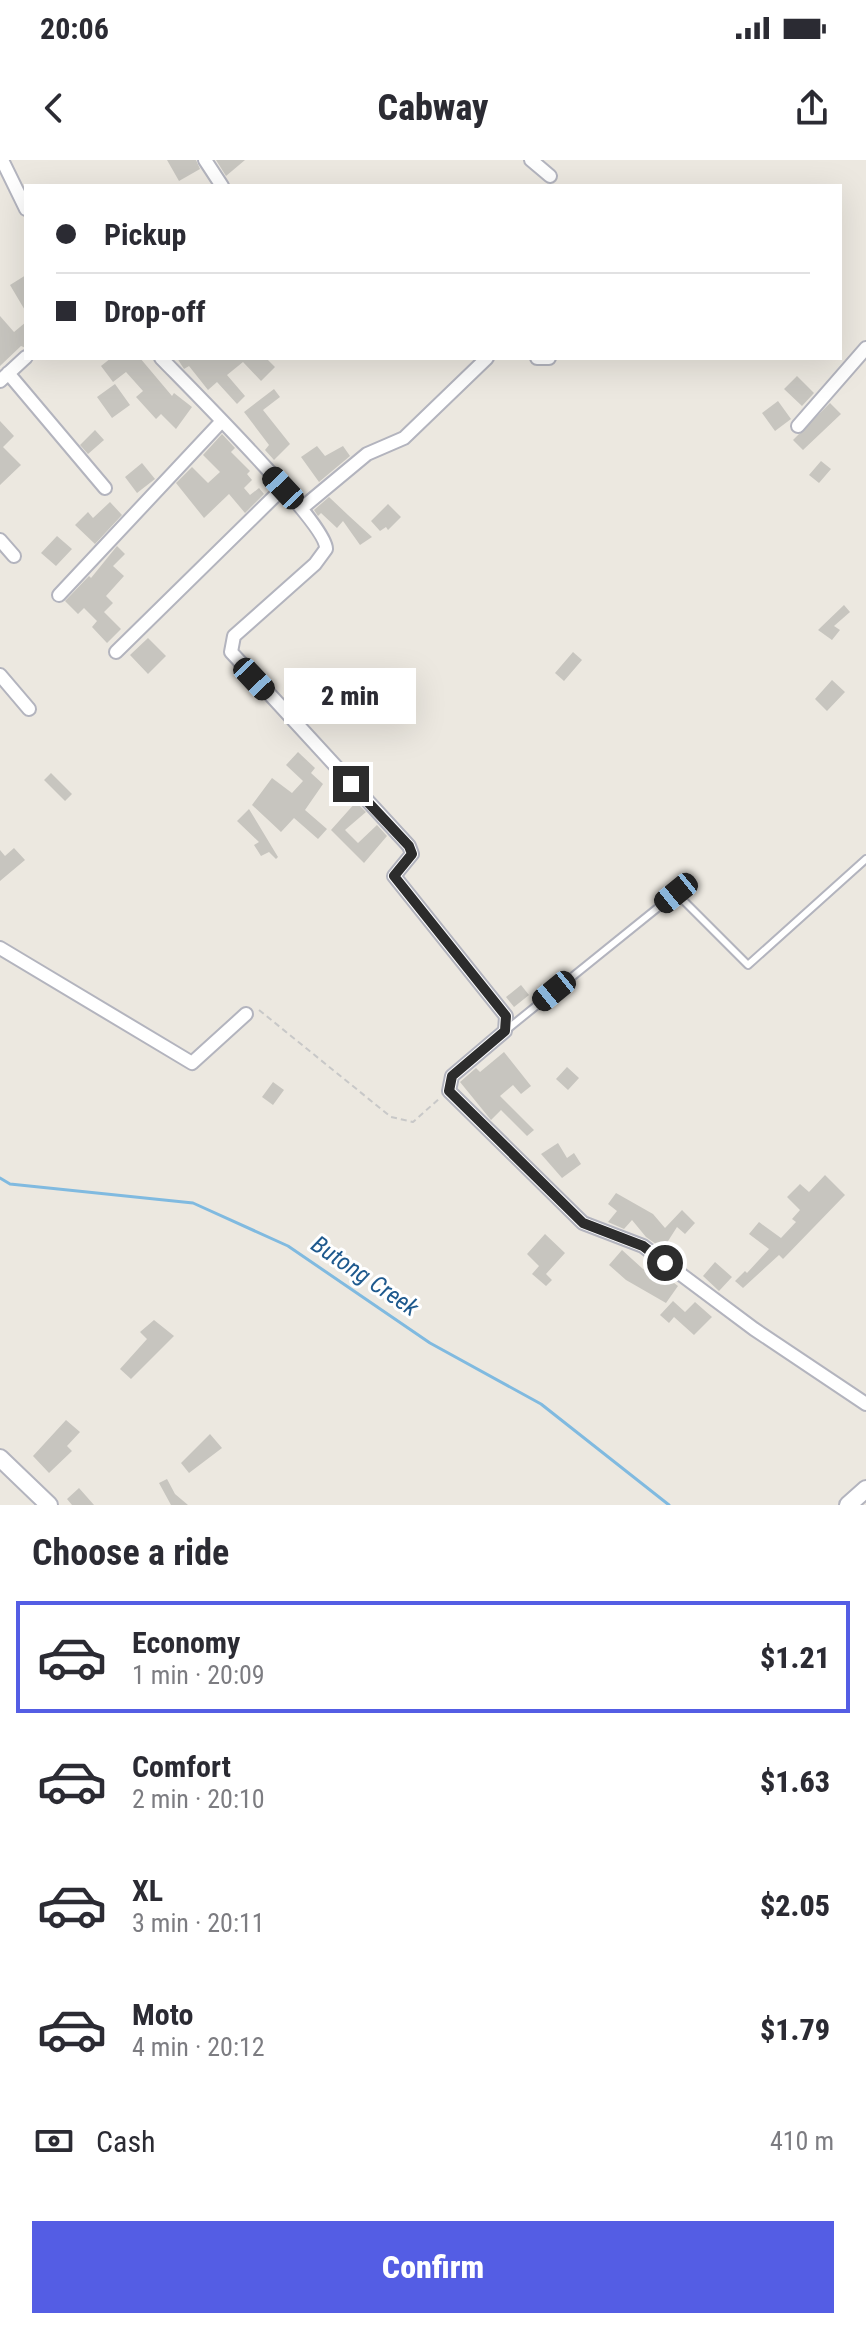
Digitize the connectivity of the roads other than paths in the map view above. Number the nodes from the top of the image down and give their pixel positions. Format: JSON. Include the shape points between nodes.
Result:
{"nodes":[{"id":1,"x":2,"y":160,"type":"edge"},
{"id":2,"x":205,"y":160,"type":"edge"},
{"id":3,"x":531,"y":160,"type":"edge"},
{"id":4,"x":550,"y":176,"type":"dead end"},
{"id":5,"x":221,"y":184,"type":"edge"},
{"id":6,"x":24,"y":205,"type":"edge"},
{"id":7,"x":866,"y":348,"type":"edge"},
{"id":8,"x":24,"y":359,"type":"edge"},
{"id":9,"x":163,"y":360,"type":"edge"},
{"id":10,"x":485,"y":360,"type":"edge"},
{"id":11,"x":4,"y":377,"type":"edge"},
{"id":12,"x":221,"y":422,"type":"junction"},
{"id":13,"x":798,"y":426,"type":"dead end"},
{"id":14,"x":105,"y":488,"type":"dead end"},
{"id":15,"x":283,"y":488,"type":"junction"},
{"id":16,"x":302,"y":508,"type":"junction"},
{"id":17,"x":0,"y":540,"type":"edge"},
{"id":18,"x":14,"y":556,"type":"dead end"},
{"id":19,"x":59,"y":595,"type":"dead end"},
{"id":20,"x":116,"y":652,"type":"dead end"},
{"id":21,"x":0,"y":675,"type":"edge"},
{"id":22,"x":29,"y":709,"type":"dead end"},
{"id":23,"x":866,"y":859,"type":"edge"},
{"id":24,"x":0,"y":948,"type":"edge"},
{"id":25,"x":246,"y":1014,"type":"road end"},
{"id":26,"x":505,"y":1031,"type":"junction"},
{"id":27,"x":866,"y":1404,"type":"edge"},
{"id":28,"x":0,"y":1458,"type":"edge"},
{"id":29,"x":866,"y":1489,"type":"edge"},
{"id":30,"x":49,"y":1505,"type":"edge"},
{"id":31,"x":848,"y":1505,"type":"edge"}],
"edges":[{"from":1,"to":6,"type":"street"},
{"from":2,"to":5,"type":"street"},
{"from":3,"to":4,"type":"street"},
{"from":7,"to":13,"type":"street"},
{"from":8,"to":11,"type":"street"},
{"from":9,"to":12,"type":"street"},
{"from":10,"to":16,"type":"street","via":[[404,438],[367,454]]},
{"from":11,"to":14,"type":"street"},
{"from":12,"to":15,"type":"street"},
{"from":12,"to":19,"type":"street"},
{"from":15,"to":16,"type":"street"},
{"from":15,"to":20,"type":"street"},
{"from":16,"to":26,"type":"street","via":[[326,549],[234,636],[231,652],[409,846],[412,854],[394,876],[506,1016]]},
{"from":17,"to":18,"type":"street"},
{"from":21,"to":22,"type":"street"},
{"from":23,"to":26,"type":"lane","via":[[748,965],[676,893]]},
{"from":24,"to":25,"type":"street","via":[[192,1063]]},
{"from":26,"to":27,"type":"street","via":[[452,1076],[449,1091],[583,1223],[643,1246]]},
{"from":28,"to":30,"type":"street"},
{"from":29,"to":31,"type":"street"}]}
